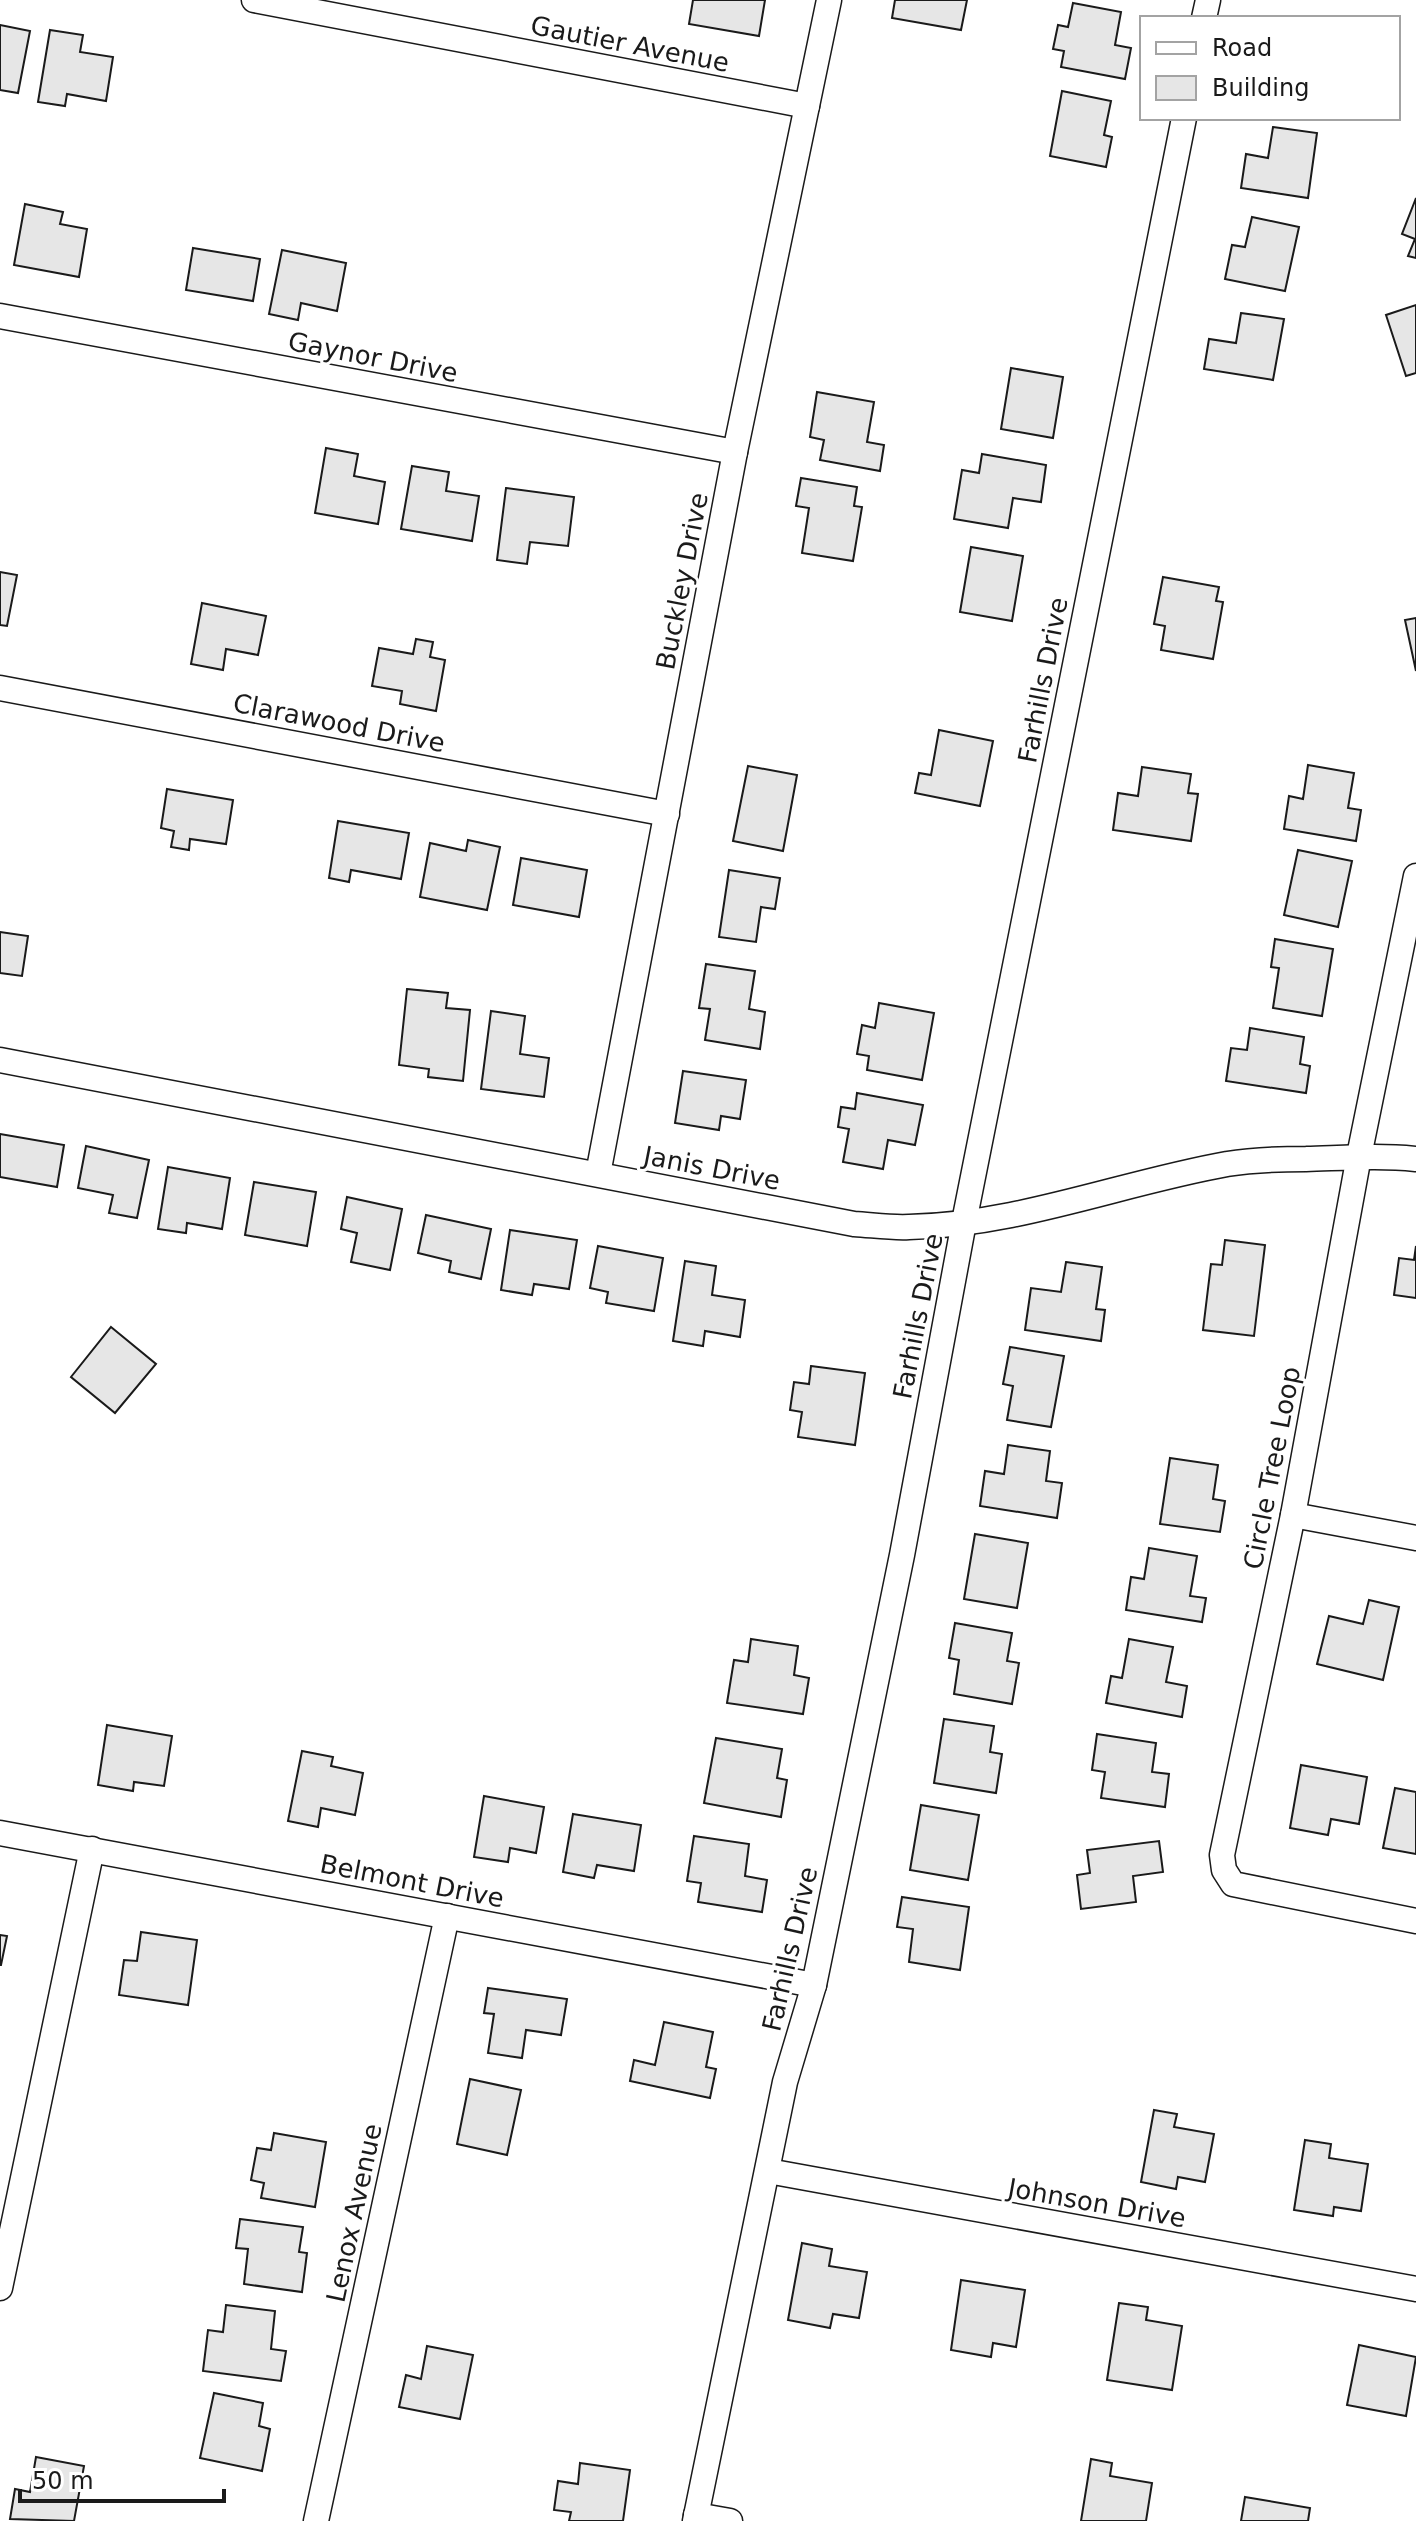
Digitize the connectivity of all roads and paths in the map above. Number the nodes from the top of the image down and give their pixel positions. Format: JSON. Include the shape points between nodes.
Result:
{"nodes":[{"id":1,"x":254,"y":0,"type":"edge"},
{"id":2,"x":829,"y":0,"type":"edge"},
{"id":3,"x":807,"y":106,"type":"junction"},
{"id":4,"x":1184,"y":120,"type":"edge"},
{"id":5,"x":0,"y":316,"type":"edge"},
{"id":6,"x":735,"y":452,"type":"junction"},
{"id":7,"x":0,"y":688,"type":"edge"},
{"id":8,"x":667,"y":814,"type":"junction"},
{"id":9,"x":1416,"y":876,"type":"edge"},
{"id":10,"x":0,"y":1060,"type":"edge"},
{"id":11,"x":1359,"y":1156,"type":"junction"},
{"id":12,"x":1416,"y":1159,"type":"edge"},
{"id":13,"x":598,"y":1174,"type":"junction"},
{"id":14,"x":964,"y":1222,"type":"junction"},
{"id":15,"x":1293,"y":1515,"type":"junction"},
{"id":16,"x":1416,"y":1538,"type":"edge"},
{"id":17,"x":0,"y":1833,"type":"edge"},
{"id":18,"x":92,"y":1849,"type":"junction"},
{"id":19,"x":447,"y":1916,"type":"junction"},
{"id":20,"x":1416,"y":1921,"type":"edge"},
{"id":21,"x":814,"y":1985,"type":"junction"},
{"id":22,"x":768,"y":2171,"type":"junction"},
{"id":23,"x":0,"y":2288,"type":"edge"},
{"id":24,"x":1416,"y":2289,"type":"edge"},
{"id":25,"x":696,"y":2518,"type":"edge"},
{"id":26,"x":316,"y":2521,"type":"edge"},
{"id":27,"x":730,"y":2521,"type":"edge"}],
"edges":[{"from":1,"to":3,"type":"street","name":"Gautier Avenue"},
{"from":2,"to":3,"type":"street","name":"Buckley Drive"},
{"from":3,"to":6,"type":"street","name":"Buckley Drive"},
{"from":4,"to":14,"type":"street","name":"Farhills Drive"},
{"from":5,"to":6,"type":"street","name":"Gaynor Drive"},
{"from":6,"to":8,"type":"street","name":"Buckley Drive"},
{"from":7,"to":8,"type":"street","name":"Clarawood Drive"},
{"from":8,"to":13,"type":"street","name":"Buckley Drive"},
{"from":9,"to":11,"type":"street","name":"Circle Tree Loop"},
{"from":10,"to":13,"type":"street","name":"Janis Drive"},
{"from":11,"to":12,"type":"street","name":"Janis Drive"},
{"from":11,"to":14,"type":"street","name":"Janis Drive","via":[[1227,1164]]},
{"from":11,"to":15,"type":"street","name":"Circle Tree Loop"},
{"from":13,"to":14,"type":"street","name":"Janis Drive","via":[[854,1224]]},
{"from":14,"to":21,"type":"street","name":"Farhills Drive"},
{"from":15,"to":16,"type":"street"},
{"from":15,"to":20,"type":"street","name":"Circle Tree Loop","via":[[1222,1855],[1224,1870],[1233,1884],[1246,1888]]},
{"from":17,"to":18,"type":"street","name":"Belmont Drive"},
{"from":18,"to":19,"type":"street","name":"Belmont Drive"},
{"from":18,"to":23,"type":"street"},
{"from":19,"to":21,"type":"street","name":"Belmont Drive"},
{"from":19,"to":26,"type":"street","name":"Lenox Avenue"},
{"from":21,"to":22,"type":"street","name":"Farhills Drive","via":[[785,2082]]},
{"from":22,"to":24,"type":"street","name":"Johnson Drive"},
{"from":22,"to":25,"type":"street","name":"Farhills Drive"},
{"from":25,"to":27,"type":"street"}]}
